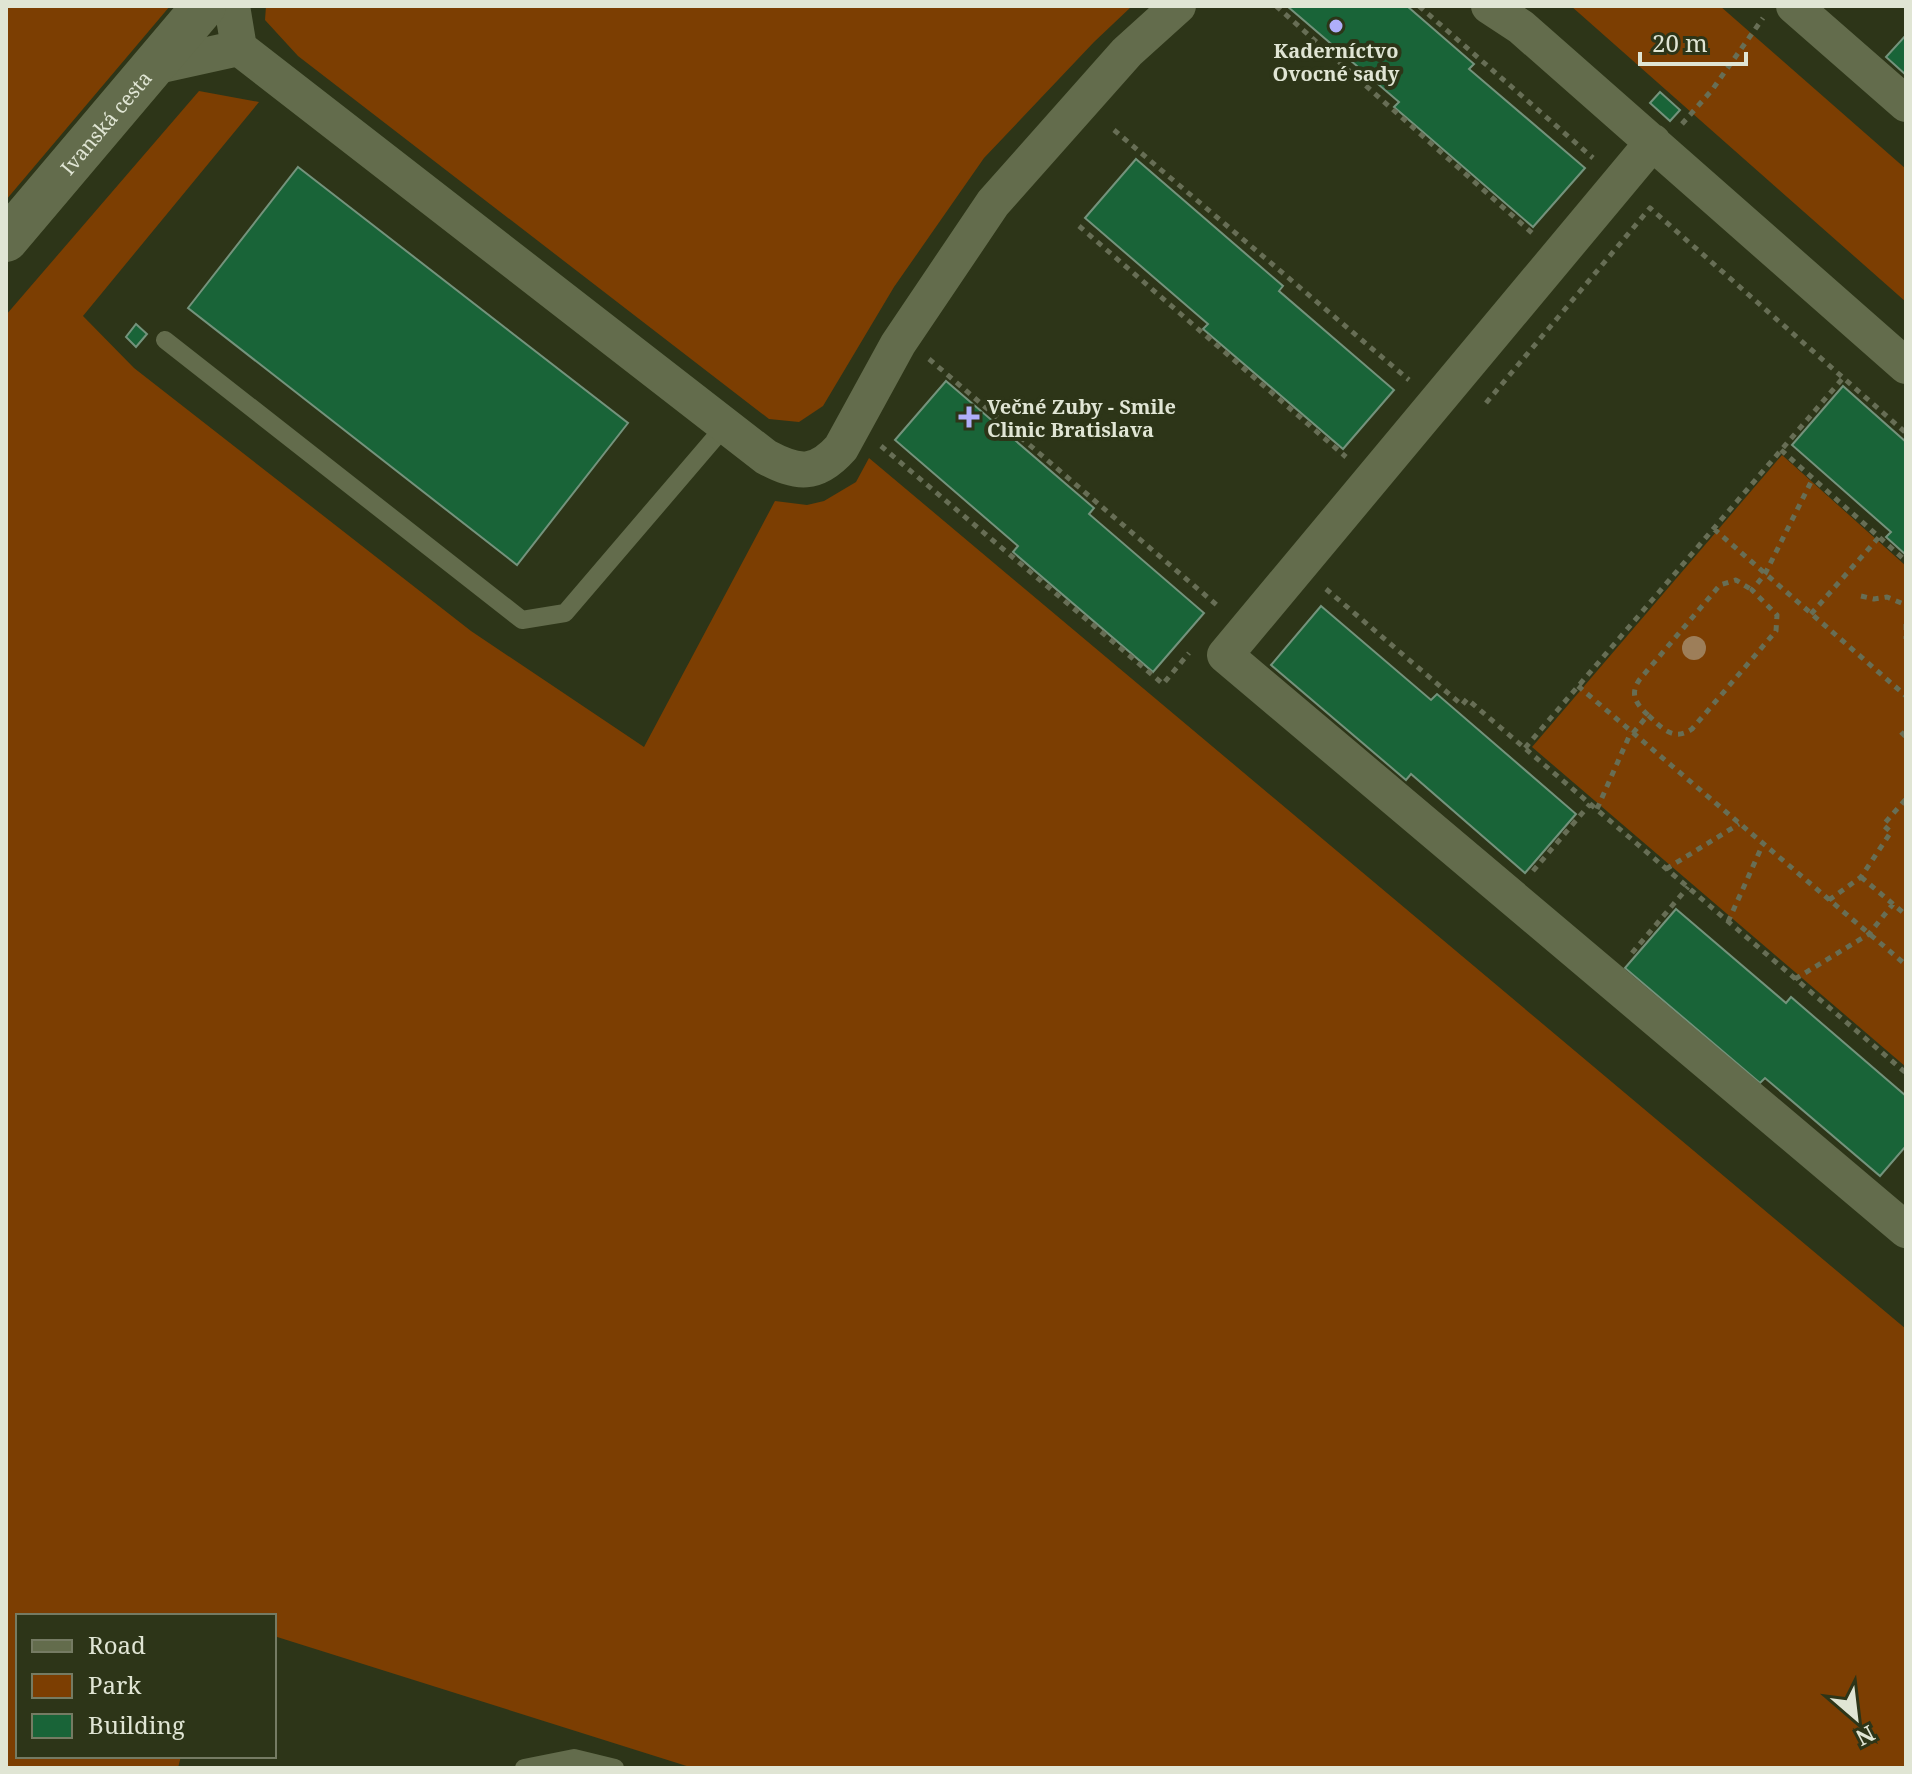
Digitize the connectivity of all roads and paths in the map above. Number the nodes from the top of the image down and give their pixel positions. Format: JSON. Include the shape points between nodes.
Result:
{"nodes":[{"id":1,"x":204,"y":6,"type":"edge"},
{"id":2,"x":232,"y":6,"type":"edge"},
{"id":3,"x":1178,"y":6,"type":"edge"},
{"id":4,"x":1276,"y":6,"type":"edge"},
{"id":5,"x":1419,"y":6,"type":"edge"},
{"id":6,"x":1489,"y":6,"type":"edge"},
{"id":7,"x":1771,"y":6,"type":"edge"},
{"id":8,"x":1794,"y":6,"type":"edge"},
{"id":9,"x":239,"y":48,"type":"junction"},
{"id":10,"x":153,"y":67,"type":"junction"},
{"id":11,"x":1906,"y":104,"type":"edge"},
{"id":12,"x":1114,"y":130,"type":"dead end"},
{"id":13,"x":1656,"y":146,"type":"junction"},
{"id":14,"x":1604,"y":168,"type":"dead end"},
{"id":15,"x":1079,"y":226,"type":"dead end"},
{"id":16,"x":6,"y":240,"type":"edge"},
{"id":17,"x":1542,"y":241,"type":"dead end"},
{"id":18,"x":165,"y":340,"type":"dead end"},
{"id":19,"x":922,"y":353,"type":"dead end"},
{"id":20,"x":1906,"y":366,"type":"edge"},
{"id":21,"x":1843,"y":378,"type":"junction"},
{"id":22,"x":1417,"y":387,"type":"dead end"},
{"id":23,"x":1481,"y":409,"type":"dead end"},
{"id":24,"x":725,"y":426,"type":"junction"},
{"id":25,"x":1906,"y":433,"type":"edge"},
{"id":26,"x":874,"y":440,"type":"dead end"},
{"id":27,"x":1781,"y":450,"type":"junction"},
{"id":28,"x":1353,"y":463,"type":"dead end"},
{"id":29,"x":1813,"y":478,"type":"junction"},
{"id":30,"x":1714,"y":529,"type":"junction"},
{"id":31,"x":1879,"y":537,"type":"junction"},
{"id":32,"x":1906,"y":561,"type":"edge"},
{"id":33,"x":1765,"y":574,"type":"junction"},
{"id":34,"x":1332,"y":582,"type":"dead end"},
{"id":35,"x":1752,"y":590,"type":"junction"},
{"id":36,"x":1861,"y":596,"type":"dead end"},
{"id":37,"x":1906,"y":605,"type":"edge"},
{"id":38,"x":1225,"y":612,"type":"dead end"},
{"id":39,"x":1811,"y":614,"type":"junction"},
{"id":40,"x":1906,"y":624,"type":"edge"},
{"id":41,"x":1906,"y":639,"type":"edge"},
{"id":42,"x":1194,"y":648,"type":"dead end"},
{"id":43,"x":1578,"y":686,"type":"junction"},
{"id":44,"x":1906,"y":696,"type":"edge"},
{"id":45,"x":1648,"y":715,"type":"junction"},
{"id":46,"x":1632,"y":732,"type":"junction"},
{"id":47,"x":1525,"y":748,"type":"junction"},
{"id":48,"x":1906,"y":799,"type":"edge"},
{"id":49,"x":1597,"y":809,"type":"junction"},
{"id":50,"x":1739,"y":824,"type":"junction"},
{"id":51,"x":1763,"y":844,"type":"junction"},
{"id":52,"x":1666,"y":869,"type":"junction"},
{"id":53,"x":1861,"y":877,"type":"junction"},
{"id":54,"x":1829,"y":900,"type":"junction"},
{"id":55,"x":1893,"y":904,"type":"junction"},
{"id":56,"x":1906,"y":915,"type":"edge"},
{"id":57,"x":1728,"y":922,"type":"junction"},
{"id":58,"x":1869,"y":934,"type":"junction"},
{"id":59,"x":1906,"y":965,"type":"edge"},
{"id":60,"x":1795,"y":979,"type":"junction"},
{"id":61,"x":1906,"y":1073,"type":"edge"},
{"id":62,"x":1906,"y":1230,"type":"edge"},
{"id":63,"x":524,"y":1768,"type":"edge"},
{"id":64,"x":615,"y":1768,"type":"edge"}],
"edges":[{"from":1,"to":10,"type":"street","name":"Ivanská cesta"},
{"from":2,"to":9,"type":"street"},
{"from":3,"to":24,"type":"street","via":[[1127,52],[993,203],[898,344],[852,430],[828,462],[799,471],[785,467]]},
{"from":4,"to":17,"type":"path"},
{"from":5,"to":14,"type":"path"},
{"from":6,"to":13,"type":"street","via":[[1521,27]]},
{"from":7,"to":13,"type":"path","via":[[1712,90]]},
{"from":8,"to":11,"type":"street"},
{"from":9,"to":10,"type":"street"},
{"from":9,"to":24,"type":"street"},
{"from":10,"to":16,"type":"street","name":"Ivanská cesta"},
{"from":12,"to":22,"type":"path"},
{"from":13,"to":20,"type":"street"},
{"from":13,"to":62,"type":"street","via":[[1225,655]]},
{"from":15,"to":28,"type":"path"},
{"from":18,"to":24,"type":"lane","via":[[522,620],[565,613]]},
{"from":19,"to":38,"type":"path"},
{"from":21,"to":23,"type":"path","via":[[1650,208]]},
{"from":21,"to":25,"type":"path"},
{"from":21,"to":27,"type":"path"},
{"from":26,"to":42,"type":"path","via":[[1163,684]]},
{"from":27,"to":29,"type":"path"},
{"from":27,"to":30,"type":"path"},
{"from":29,"to":31,"type":"path"},
{"from":29,"to":33,"type":"path"},
{"from":30,"to":33,"type":"path"},
{"from":30,"to":43,"type":"path"},
{"from":31,"to":32,"type":"path"},
{"from":31,"to":39,"type":"path"},
{"from":33,"to":35,"type":"path"},
{"from":33,"to":39,"type":"path"},
{"from":34,"to":47,"type":"path","via":[[1326,589],[1462,705],[1467,699]]},
{"from":35,"to":45,"type":"path","via":[[1736,580],[1720,585],[1640,679],[1635,700]]},
{"from":35,"to":45,"type":"path","via":[[1777,615],[1776,631],[1685,734],[1669,733]]},
{"from":36,"to":37,"type":"path","via":[[1887,597]]},
{"from":39,"to":44,"type":"path"},
{"from":40,"to":41,"type":"path"},
{"from":43,"to":46,"type":"path"},
{"from":43,"to":47,"type":"path"},
{"from":45,"to":46,"type":"path"},
{"from":46,"to":49,"type":"path"},
{"from":46,"to":50,"type":"path"},
{"from":47,"to":49,"type":"path"},
{"from":48,"to":53,"type":"path","via":[[1883,825],[1891,832]]},
{"from":49,"to":52,"type":"path"},
{"from":50,"to":51,"type":"path"},
{"from":50,"to":52,"type":"path"},
{"from":51,"to":54,"type":"path"},
{"from":51,"to":57,"type":"path"},
{"from":52,"to":57,"type":"path"},
{"from":53,"to":54,"type":"path"},
{"from":53,"to":55,"type":"path"},
{"from":54,"to":58,"type":"path"},
{"from":55,"to":56,"type":"path"},
{"from":55,"to":58,"type":"path"},
{"from":57,"to":60,"type":"path"},
{"from":58,"to":59,"type":"path"},
{"from":58,"to":60,"type":"path"},
{"from":60,"to":61,"type":"path"},
{"from":63,"to":64,"type":"lane","via":[[574,1758]]}]}
